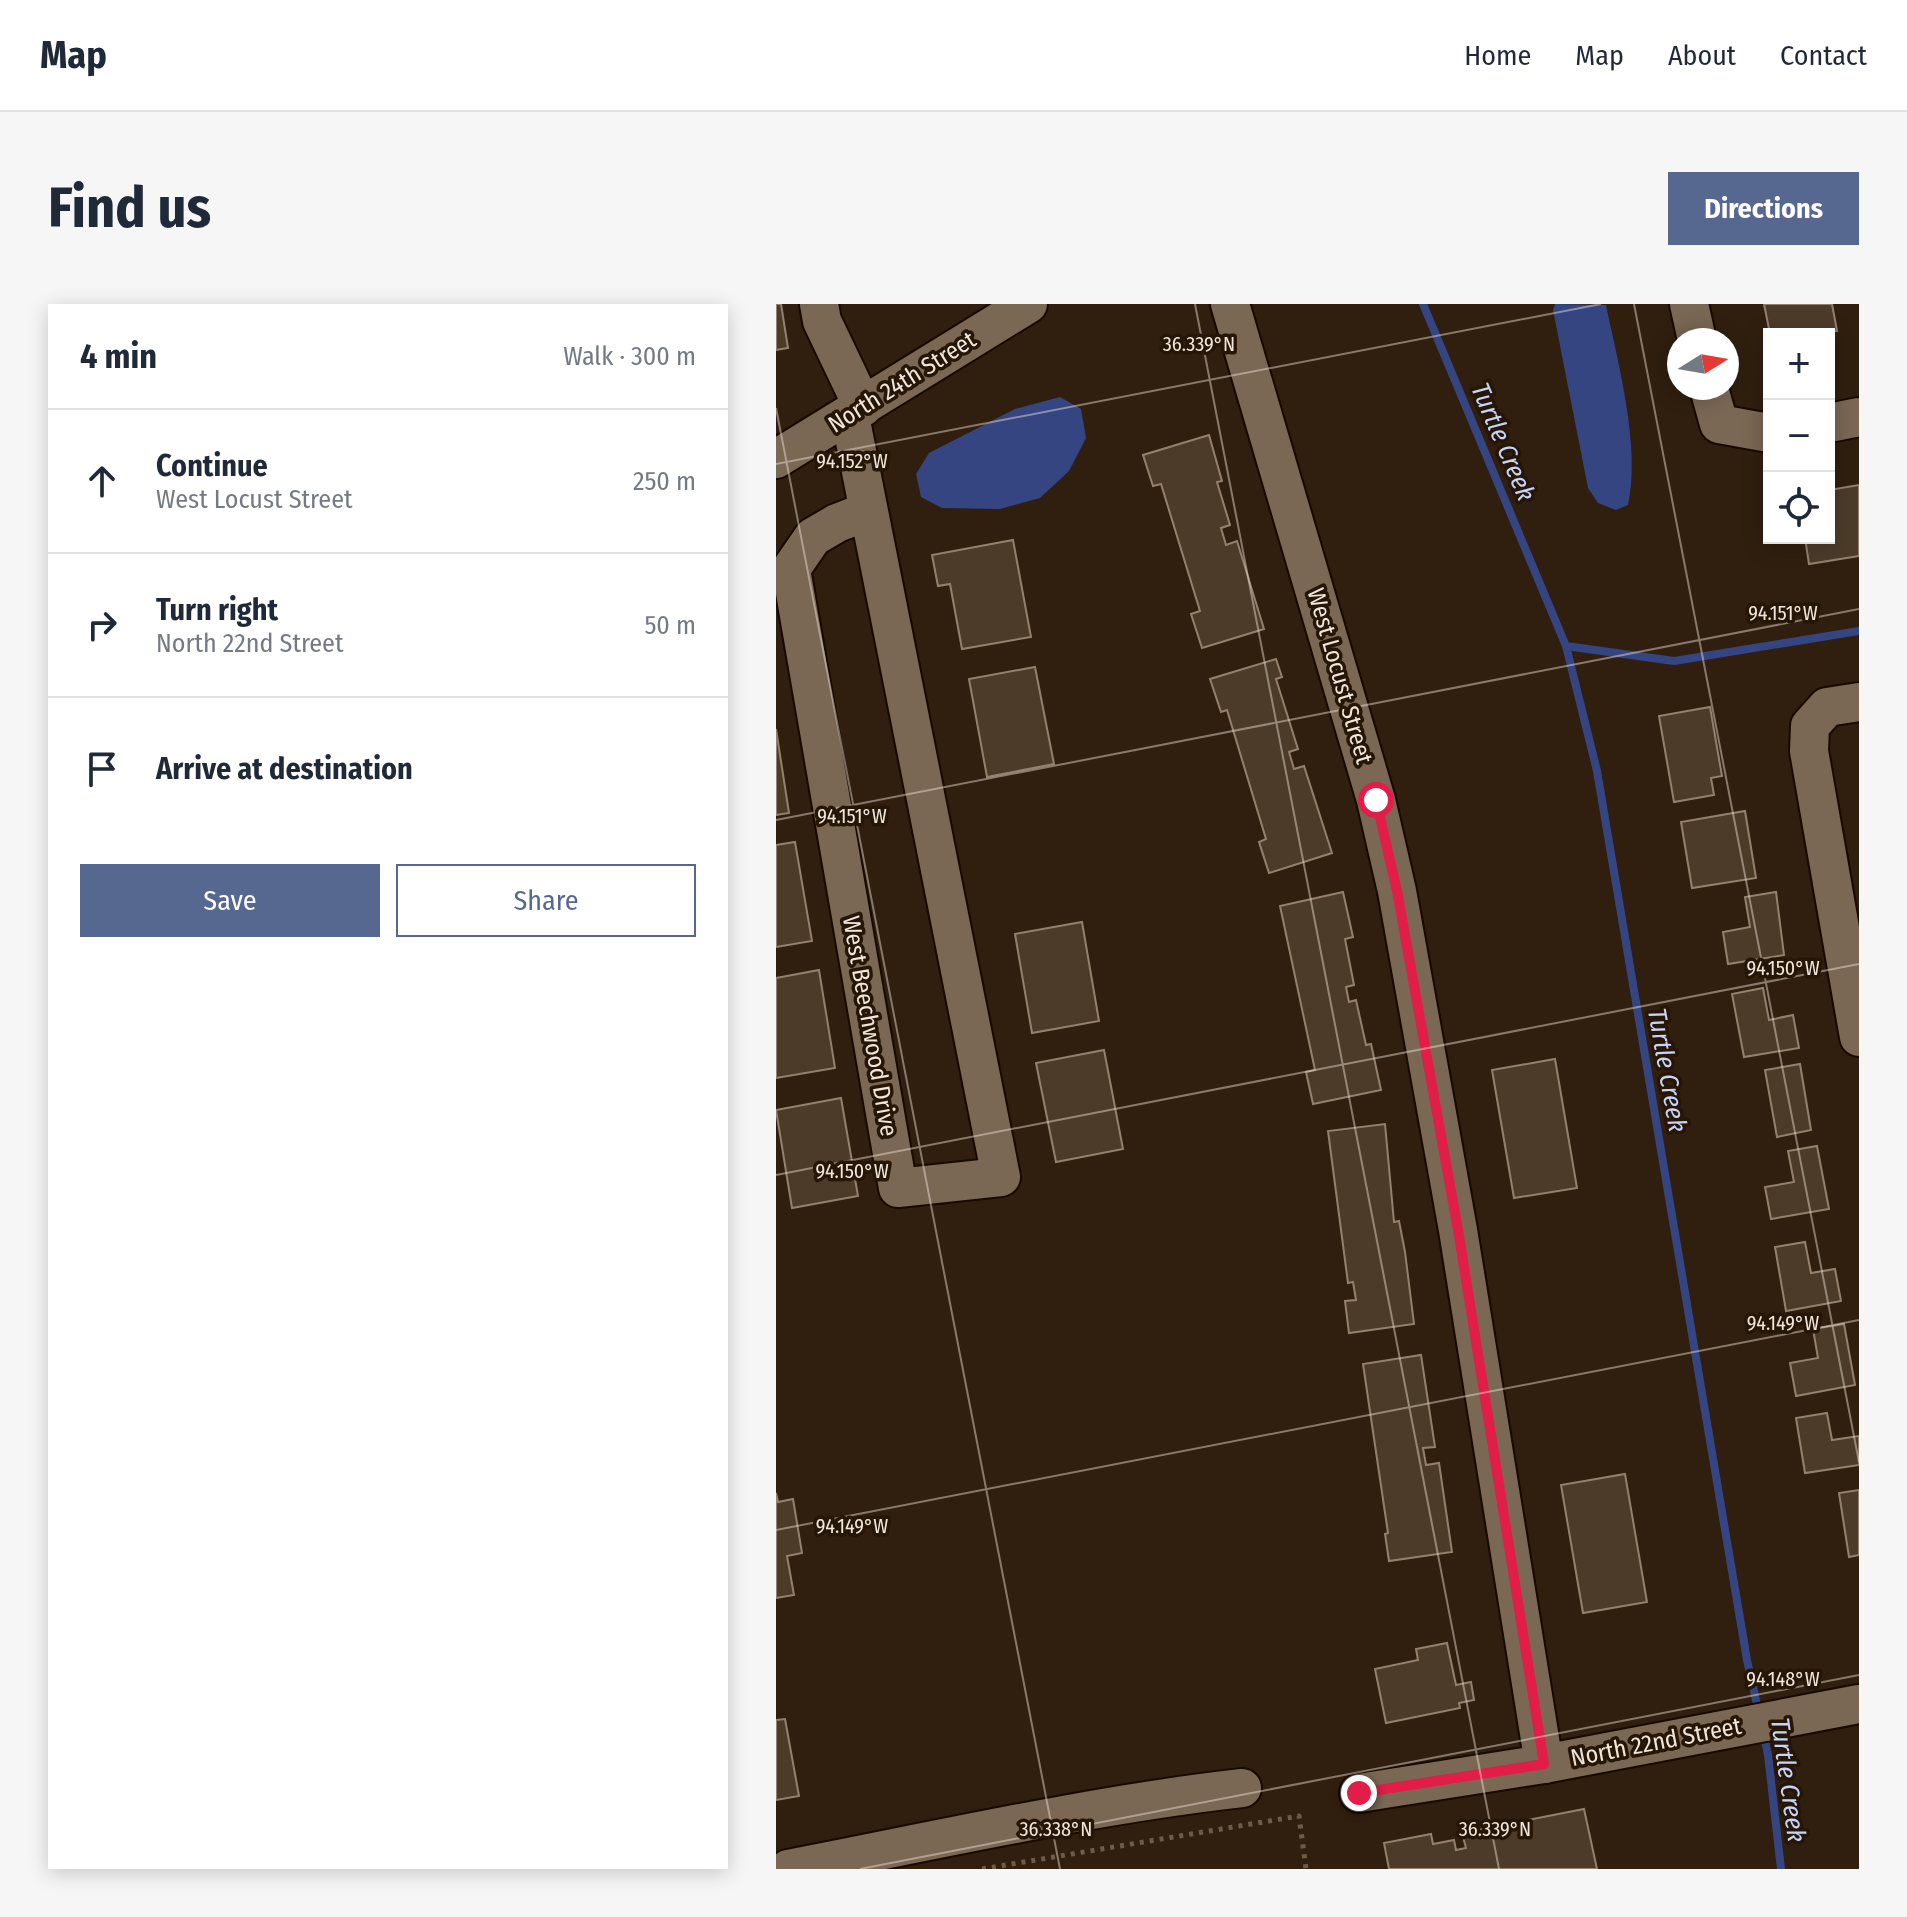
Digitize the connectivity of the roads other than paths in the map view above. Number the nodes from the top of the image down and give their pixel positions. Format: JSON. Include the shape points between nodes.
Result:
{"nodes":[{"id":1,"x":819,"y":304,"type":"edge"},
{"id":2,"x":1028,"y":304,"type":"edge"},
{"id":3,"x":1230,"y":304,"type":"edge"},
{"id":4,"x":1689,"y":304,"type":"edge"},
{"id":5,"x":1694,"y":328,"type":"edge"},
{"id":6,"x":1712,"y":400,"type":"edge"},
{"id":7,"x":856,"y":412,"type":"junction"},
{"id":8,"x":1859,"y":417,"type":"edge"},
{"id":9,"x":1835,"y":422,"type":"edge"},
{"id":10,"x":1763,"y":432,"type":"edge"},
{"id":11,"x":776,"y":459,"type":"edge"},
{"id":12,"x":868,"y":511,"type":"junction"},
{"id":13,"x":1859,"y":702,"type":"edge"},
{"id":14,"x":1857,"y":1018,"type":"edge"},
{"id":15,"x":1852,"y":1705,"type":"edge"},
{"id":16,"x":1544,"y":1764,"type":"junction"},
{"id":17,"x":1242,"y":1788,"type":"dead end"},
{"id":18,"x":1359,"y":1793,"type":"dead end"},
{"id":19,"x":788,"y":1869,"type":"edge"}],
"edges":[{"from":1,"to":7,"type":"street","name":"West Beechwood Drive"},
{"from":2,"to":7,"type":"street","name":"North 24th Street"},
{"from":3,"to":16,"type":"street","name":"West Locust Street","via":[[1376,800],[1397,891]]},
{"from":4,"to":5,"type":"street"},
{"from":6,"to":10,"type":"street","via":[[1719,424]]},
{"from":7,"to":11,"type":"street","name":"North 24th Street"},
{"from":7,"to":12,"type":"street","name":"West Beechwood Drive"},
{"from":8,"to":9,"type":"street"},
{"from":12,"to":12,"type":"street","name":"West Beechwood Drive","via":[[813,537],[791,569],[898,1188],[1001,1177]]},
{"from":13,"to":14,"type":"street","via":[[1827,707],[1810,726],[1809,751]]},
{"from":15,"to":16,"type":"street","name":"North 22nd Street"},
{"from":16,"to":18,"type":"street","name":"North 22nd Street"},
{"from":17,"to":19,"type":"street"}]}
